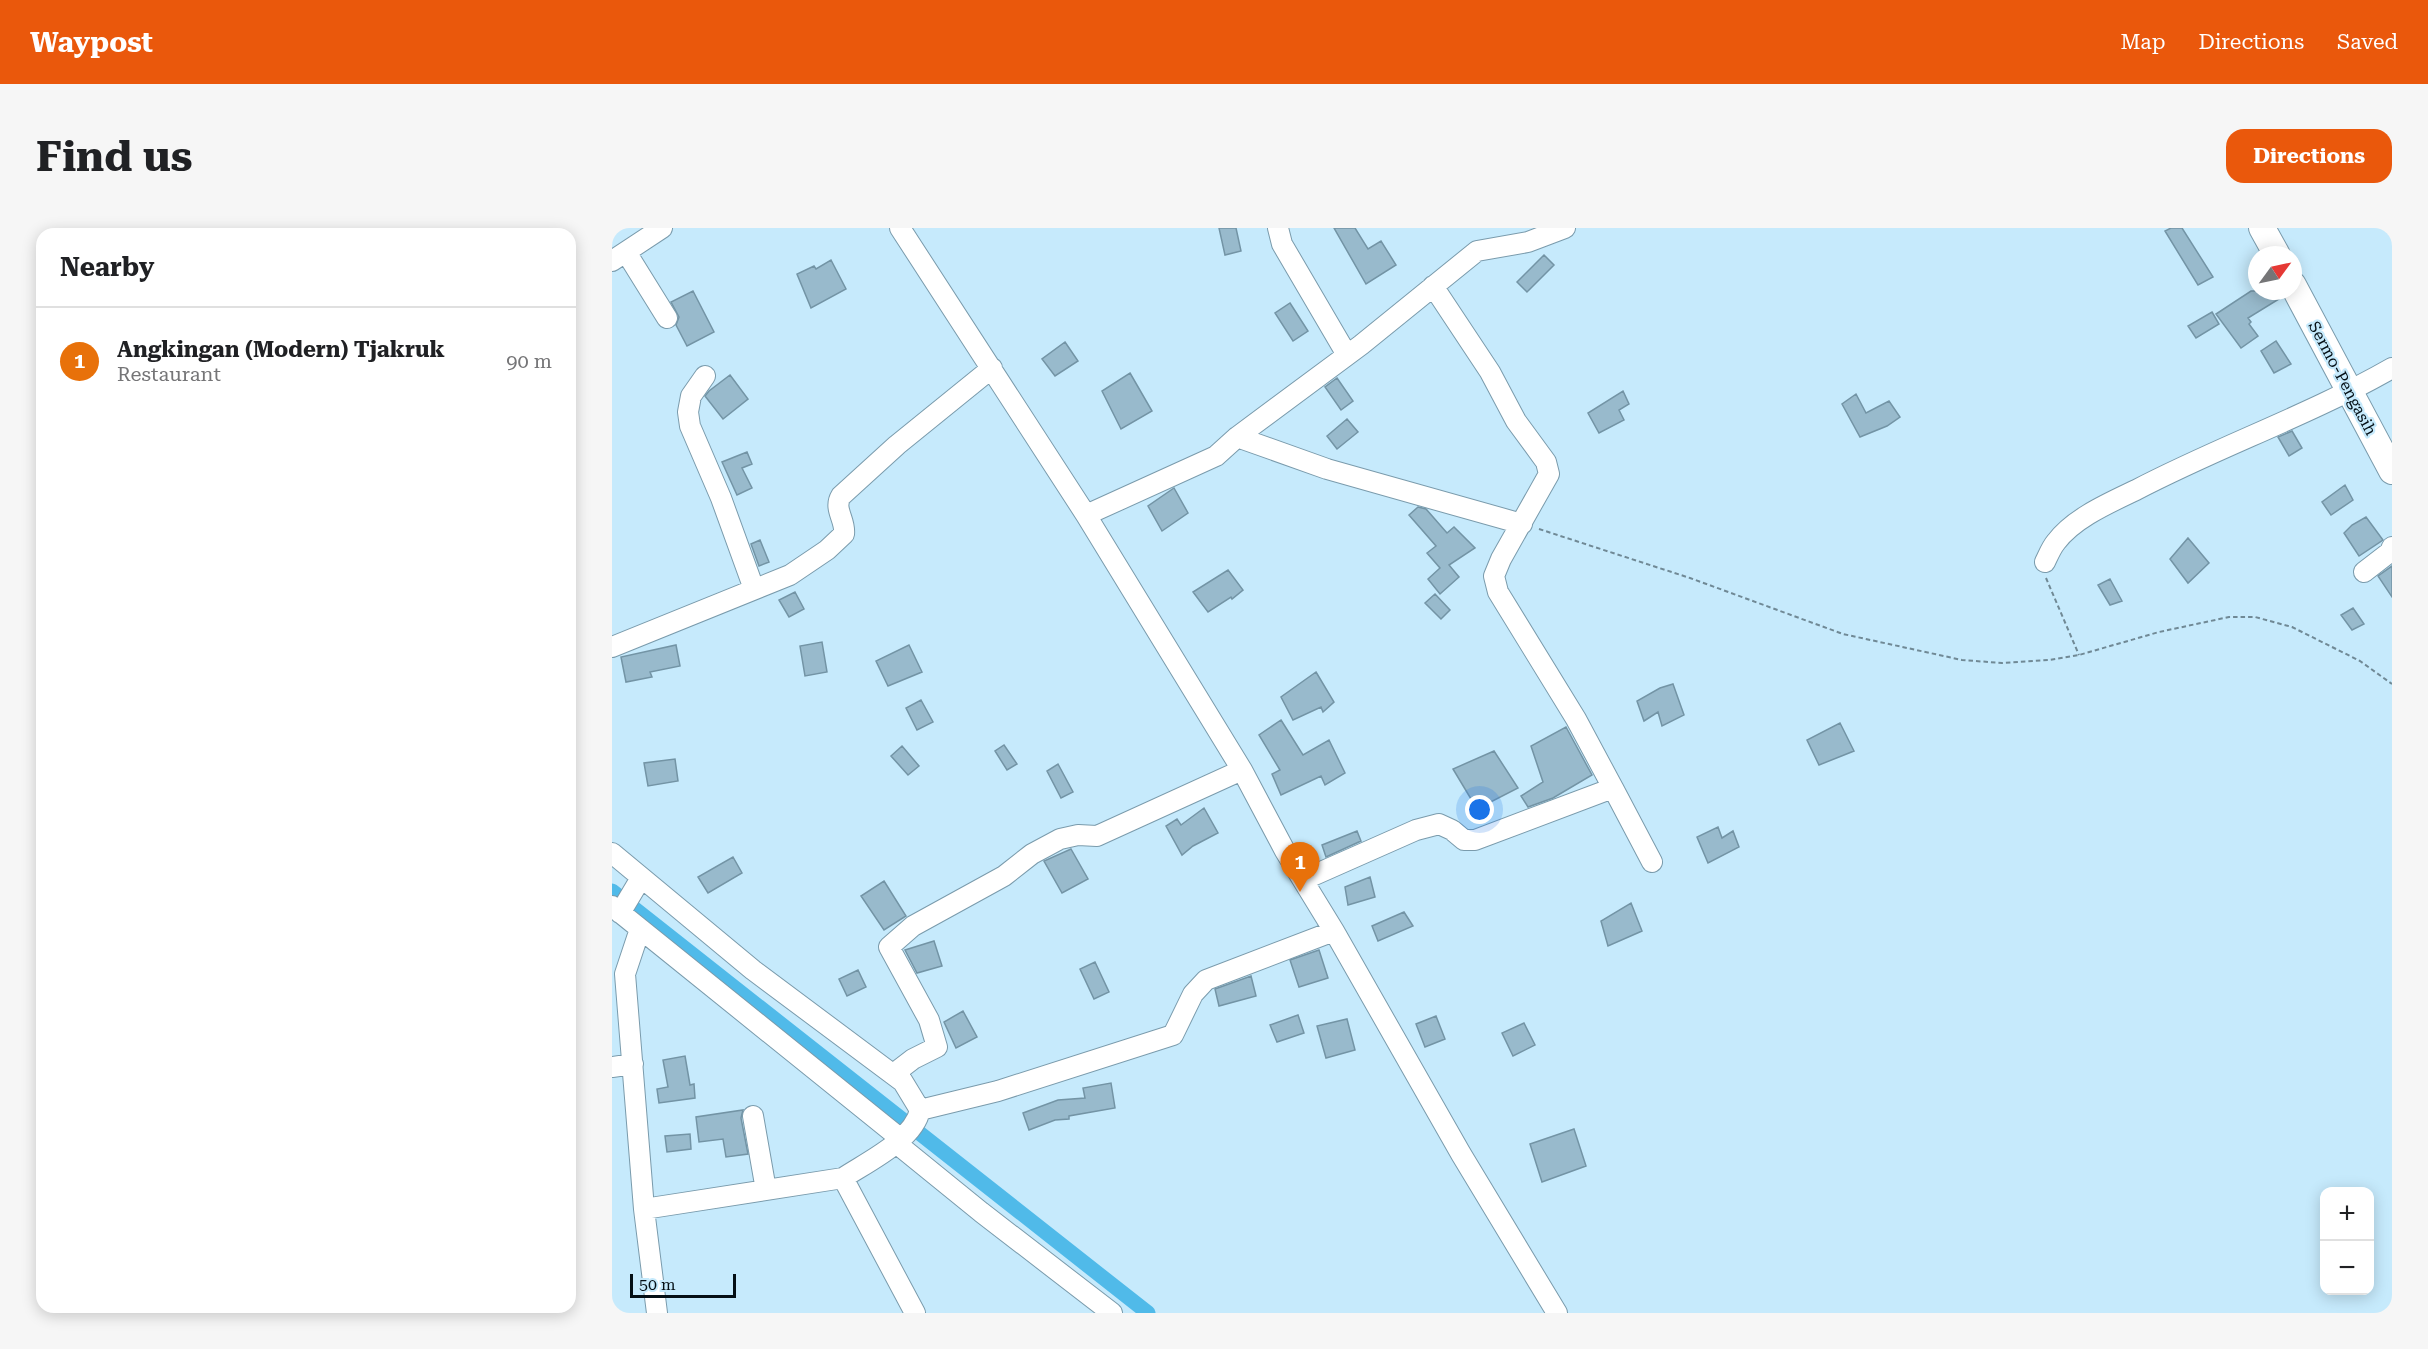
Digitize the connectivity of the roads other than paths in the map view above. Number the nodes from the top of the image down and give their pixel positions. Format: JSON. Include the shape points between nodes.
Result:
{"nodes":[{"id":1,"x":662,"y":228,"type":"edge"},
{"id":2,"x":900,"y":228,"type":"edge"},
{"id":3,"x":1278,"y":228,"type":"edge"},
{"id":4,"x":1566,"y":228,"type":"edge"},
{"id":5,"x":2262,"y":228,"type":"edge"},
{"id":6,"x":640,"y":234,"type":"edge"},
{"id":7,"x":2272,"y":246,"type":"edge"},
{"id":8,"x":619,"y":257,"type":"edge"},
{"id":9,"x":1433,"y":286,"type":"junction"},
{"id":10,"x":2301,"y":300,"type":"edge"},
{"id":11,"x":668,"y":318,"type":"dead end"},
{"id":12,"x":1347,"y":355,"type":"junction"},
{"id":13,"x":992,"y":368,"type":"junction"},
{"id":14,"x":2392,"y":368,"type":"edge"},
{"id":15,"x":705,"y":376,"type":"dead end"},
{"id":16,"x":2350,"y":392,"type":"junction"},
{"id":17,"x":1237,"y":437,"type":"junction"},
{"id":18,"x":2392,"y":471,"type":"edge"},
{"id":19,"x":1086,"y":515,"type":"junction"},
{"id":20,"x":1522,"y":524,"type":"junction"},
{"id":21,"x":2392,"y":547,"type":"edge"},
{"id":22,"x":2045,"y":562,"type":"road end"},
{"id":23,"x":2364,"y":572,"type":"dead end"},
{"id":24,"x":754,"y":589,"type":"junction"},
{"id":25,"x":612,"y":646,"type":"edge"},
{"id":26,"x":1242,"y":770,"type":"junction"},
{"id":27,"x":1613,"y":789,"type":"junction"},
{"id":28,"x":612,"y":853,"type":"edge"},
{"id":29,"x":1652,"y":862,"type":"dead end"},
{"id":30,"x":1303,"y":880,"type":"junction"},
{"id":31,"x":625,"y":900,"type":"edge"},
{"id":32,"x":640,"y":929,"type":"junction"},
{"id":33,"x":1334,"y":931,"type":"junction"},
{"id":34,"x":633,"y":1064,"type":"junction"},
{"id":35,"x":612,"y":1067,"type":"edge"},
{"id":36,"x":903,"y":1082,"type":"junction"},
{"id":37,"x":920,"y":1114,"type":"junction"},
{"id":38,"x":753,"y":1116,"type":"dead end"},
{"id":39,"x":901,"y":1139,"type":"junction"},
{"id":40,"x":843,"y":1179,"type":"junction"},
{"id":41,"x":766,"y":1190,"type":"junction"},
{"id":42,"x":644,"y":1209,"type":"junction"},
{"id":43,"x":657,"y":1313,"type":"edge"},
{"id":44,"x":915,"y":1313,"type":"edge"},
{"id":45,"x":1112,"y":1313,"type":"edge"},
{"id":46,"x":1557,"y":1313,"type":"edge"}],
"edges":[{"from":1,"to":6,"type":"street"},
{"from":2,"to":13,"type":"street"},
{"from":3,"to":12,"type":"street","via":[[1282,244]]},
{"from":4,"to":9,"type":"street","via":[[1528,242],[1477,251]]},
{"from":5,"to":7,"type":"main road"},
{"from":6,"to":8,"type":"street"},
{"from":8,"to":11,"type":"street"},
{"from":9,"to":12,"type":"street"},
{"from":9,"to":20,"type":"street","via":[[1490,372],[1516,421],[1546,462],[1549,474]]},
{"from":10,"to":16,"type":"main road","name":"Sermo-Pengasih"},
{"from":12,"to":17,"type":"street"},
{"from":13,"to":19,"type":"street"},
{"from":13,"to":24,"type":"street","via":[[841,495],[838,509],[844,534],[827,550],[790,575]]},
{"from":14,"to":16,"type":"street"},
{"from":15,"to":24,"type":"street","via":[[690,396],[690,426]]},
{"from":16,"to":18,"type":"main road","name":"Sermo-Pengasih"},
{"from":16,"to":22,"type":"street","via":[[2109,503],[2056,542]]},
{"from":17,"to":19,"type":"street","via":[[1216,456]]},
{"from":17,"to":20,"type":"street","via":[[1327,469]]},
{"from":19,"to":26,"type":"street"},
{"from":20,"to":27,"type":"street","via":[[1494,576],[1498,592],[1576,719]]},
{"from":21,"to":23,"type":"street"},
{"from":24,"to":25,"type":"street"},
{"from":26,"to":30,"type":"street"},
{"from":26,"to":36,"type":"street","via":[[1097,836],[1060,839],[1032,854],[1005,876],[913,926],[889,947],[928,1020],[937,1047],[904,1064],[899,1074]]},
{"from":27,"to":29,"type":"street"},
{"from":27,"to":30,"type":"street","via":[[1475,840],[1464,840],[1439,824],[1416,830]]},
{"from":28,"to":31,"type":"street"},
{"from":30,"to":33,"type":"street"},
{"from":31,"to":32,"type":"street"},
{"from":31,"to":36,"type":"street","via":[[753,970]]},
{"from":32,"to":34,"type":"street","via":[[625,974]]},
{"from":32,"to":39,"type":"street"},
{"from":33,"to":37,"type":"street","via":[[1206,980],[1193,994],[1173,1035]]},
{"from":33,"to":46,"type":"street"},
{"from":34,"to":35,"type":"street"},
{"from":34,"to":42,"type":"street"},
{"from":36,"to":37,"type":"street"},
{"from":37,"to":39,"type":"street"},
{"from":38,"to":41,"type":"street"},
{"from":39,"to":40,"type":"street"},
{"from":39,"to":45,"type":"street","via":[[981,1212]]},
{"from":40,"to":41,"type":"street"},
{"from":40,"to":44,"type":"street"},
{"from":41,"to":42,"type":"street"},
{"from":42,"to":43,"type":"street"}]}
